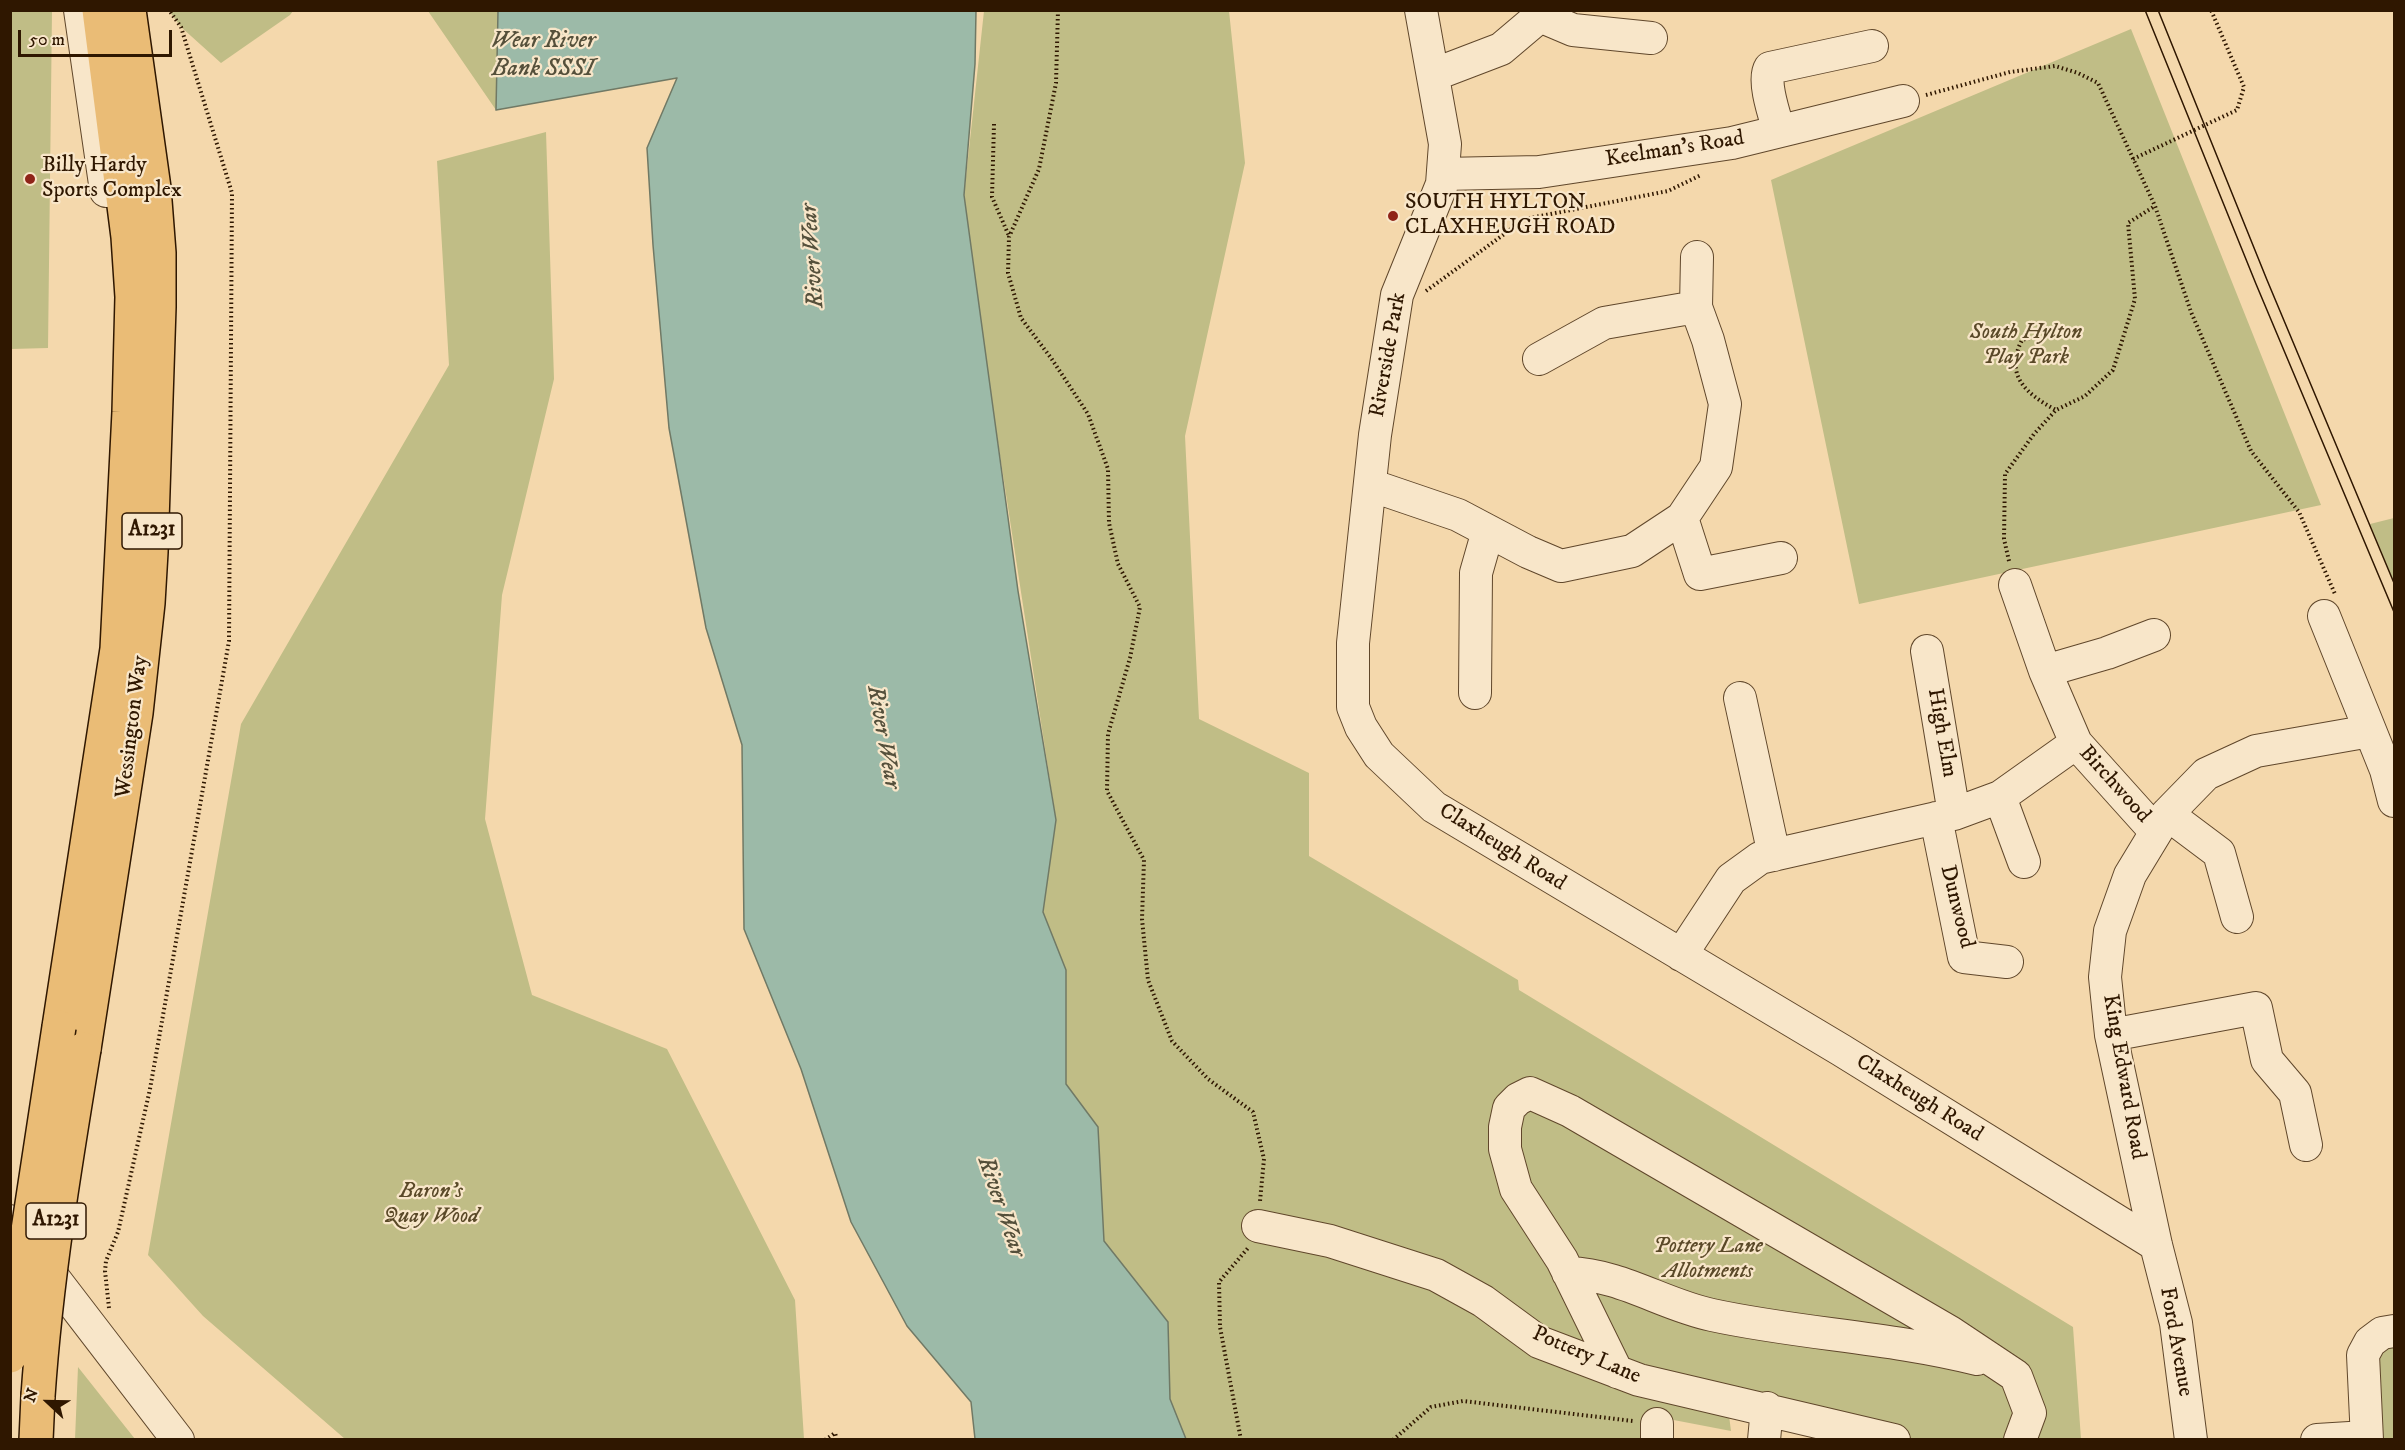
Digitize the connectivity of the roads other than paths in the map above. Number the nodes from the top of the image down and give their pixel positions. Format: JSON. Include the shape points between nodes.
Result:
{"nodes":[{"id":1,"x":80,"y":10,"type":"edge"},
{"id":2,"x":99,"y":10,"type":"edge"},
{"id":3,"x":129,"y":10,"type":"edge"},
{"id":4,"x":1421,"y":10,"type":"edge"},
{"id":5,"x":1541,"y":13,"type":"edge"},
{"id":6,"x":1651,"y":38,"type":"dead end"},
{"id":7,"x":1872,"y":46,"type":"dead end"},
{"id":8,"x":1433,"y":75,"type":"junction"},
{"id":9,"x":1903,"y":101,"type":"road end"},
{"id":10,"x":1779,"y":131,"type":"junction"},
{"id":11,"x":1443,"y":174,"type":"junction"},
{"id":12,"x":128,"y":237,"type":"junction"},
{"id":13,"x":1698,"y":257,"type":"dead end"},
{"id":14,"x":1696,"y":307,"type":"junction"},
{"id":15,"x":1539,"y":359,"type":"dead end"},
{"id":16,"x":1370,"y":485,"type":"junction"},
{"id":17,"x":1682,"y":518,"type":"junction"},
{"id":18,"x":1488,"y":531,"type":"junction"},
{"id":19,"x":1780,"y":558,"type":"dead end"},
{"id":20,"x":2015,"y":585,"type":"road end"},
{"id":21,"x":2324,"y":616,"type":"dead end"},
{"id":22,"x":2154,"y":635,"type":"dead end"},
{"id":23,"x":1927,"y":651,"type":"dead end"},
{"id":24,"x":2045,"y":671,"type":"junction"},
{"id":25,"x":1476,"y":693,"type":"dead end"},
{"id":26,"x":1740,"y":698,"type":"dead end"},
{"id":27,"x":1353,"y":707,"type":"joint"},
{"id":28,"x":2370,"y":731,"type":"junction"},
{"id":29,"x":2076,"y":743,"type":"junction"},
{"id":30,"x":2000,"y":797,"type":"junction"},
{"id":31,"x":2394,"y":801,"type":"edge"},
{"id":32,"x":1945,"y":816,"type":"junction"},
{"id":33,"x":2162,"y":823,"type":"junction"},
{"id":34,"x":1774,"y":855,"type":"junction"},
{"id":35,"x":2024,"y":862,"type":"dead end"},
{"id":36,"x":2237,"y":917,"type":"dead end"},
{"id":37,"x":1681,"y":955,"type":"junction"},
{"id":38,"x":2007,"y":962,"type":"dead end"},
{"id":39,"x":2111,"y":1035,"type":"junction"},
{"id":40,"x":2306,"y":1145,"type":"dead end"},
{"id":41,"x":10,"y":1221,"type":"edge"},
{"id":42,"x":1258,"y":1226,"type":"road end"},
{"id":43,"x":2156,"y":1245,"type":"junction"},
{"id":44,"x":1568,"y":1273,"type":"junction"},
{"id":45,"x":2394,"y":1331,"type":"edge"},
{"id":46,"x":10,"y":1356,"type":"edge"},
{"id":47,"x":1997,"y":1364,"type":"junction"},
{"id":48,"x":1617,"y":1372,"type":"junction"},
{"id":49,"x":1767,"y":1408,"type":"junction"},
{"id":50,"x":2367,"y":1438,"type":"edge"},
{"id":51,"x":36,"y":1440,"type":"edge"},
{"id":52,"x":178,"y":1440,"type":"edge"},
{"id":53,"x":1764,"y":1440,"type":"edge"},
{"id":54,"x":1894,"y":1440,"type":"edge"},
{"id":55,"x":2020,"y":1440,"type":"edge"},
{"id":56,"x":2191,"y":1440,"type":"edge"},
{"id":57,"x":2317,"y":1440,"type":"edge"}],
"edges":[{"from":1,"to":12,"type":"street","via":[[106,194]]},
{"from":2,"to":12,"type":"highway","name":"Wessington Way","number":"A1231"},
{"from":3,"to":51,"type":"highway","name":"Wessington Way","number":"A1231","bridge":true,"via":[[154,188],[159,253],[148,603],[136,713],[59,1196]]},
{"from":4,"to":8,"type":"street","name":"Riverside Park"},
{"from":5,"to":6,"type":"street","via":[[1573,30]]},
{"from":5,"to":8,"type":"street","via":[[1501,49]]},
{"from":7,"to":10,"type":"street","via":[[1770,68],[1767,82]]},
{"from":8,"to":11,"type":"street","name":"Riverside Park","via":[[1445,144]]},
{"from":9,"to":10,"type":"street","name":"Keelman's Road"},
{"from":10,"to":11,"type":"street","name":"Keelman's Road","via":[[1539,172]]},
{"from":11,"to":16,"type":"street","name":"Riverside Park","via":[[1397,295]]},
{"from":12,"to":46,"type":"highway","name":"Wessington Way","number":"A1231","bridge":true,"via":[[132,297],[129,412],[117,649]]},
{"from":13,"to":14,"type":"street"},
{"from":14,"to":15,"type":"street","via":[[1604,323]]},
{"from":14,"to":17,"type":"street","via":[[1725,404],[1716,467]]},
{"from":16,"to":18,"type":"street","via":[[1458,515]]},
{"from":16,"to":27,"type":"street","name":"Riverside Park","via":[[1353,643]]},
{"from":17,"to":18,"type":"street","via":[[1632,551],[1561,566]]},
{"from":17,"to":19,"type":"street","via":[[1700,574]]},
{"from":18,"to":25,"type":"street","via":[[1476,573]]},
{"from":20,"to":24,"type":"street","name":"Birchwood"},
{"from":21,"to":28,"type":"street"},
{"from":22,"to":24,"type":"street"},
{"from":23,"to":32,"type":"street","name":"High Elm"},
{"from":24,"to":29,"type":"street","name":"Birchwood"},
{"from":26,"to":34,"type":"street"},
{"from":27,"to":37,"type":"street","name":"Claxheugh Road","via":[[1379,755],[1434,807]]},
{"from":28,"to":31,"type":"street"},
{"from":28,"to":33,"type":"street","name":"King Edward Road","via":[[2256,751],[2206,774]]},
{"from":29,"to":30,"type":"street"},
{"from":29,"to":33,"type":"street","name":"Birchwood"},
{"from":30,"to":32,"type":"street"},
{"from":30,"to":35,"type":"street"},
{"from":32,"to":34,"type":"street"},
{"from":32,"to":38,"type":"street","name":"Dunwood","via":[[1964,957]]},
{"from":33,"to":36,"type":"street","name":"Birchwood","via":[[2219,853]]},
{"from":33,"to":39,"type":"street","name":"King Edward Road","via":[[2130,875],[2110,932],[2106,977]]},
{"from":34,"to":37,"type":"street","via":[[1760,858],[1731,879]]},
{"from":37,"to":43,"type":"street","name":"Claxheugh Road"},
{"from":39,"to":40,"type":"street","via":[[2256,1008],[2266,1060],[2295,1093]]},
{"from":39,"to":43,"type":"street","name":"King Edward Road"},
{"from":41,"to":52,"type":"street"},
{"from":42,"to":48,"type":"street","name":"Pottery Lane","via":[[1330,1241],[1436,1275],[1483,1301],[1539,1342]]},
{"from":43,"to":56,"type":"street","name":"Ford Avenue","via":[[2176,1323]]},
{"from":44,"to":47,"type":"street","via":[[1613,1279],[1709,1314],[1945,1351]]},
{"from":44,"to":47,"type":"street","via":[[1516,1189],[1505,1149],[1509,1108],[1530,1093],[1570,1111],[1950,1332]]},
{"from":44,"to":48,"type":"street"},
{"from":45,"to":50,"type":"street","via":[[2382,1333],[2370,1342],[2363,1355]]},
{"from":47,"to":55,"type":"street","via":[[2016,1376],[2030,1413]]},
{"from":48,"to":49,"type":"street","name":"Pottery Lane"},
{"from":49,"to":53,"type":"street"},
{"from":49,"to":54,"type":"street","name":"Pottery Lane"},
{"from":50,"to":57,"type":"street"}]}
